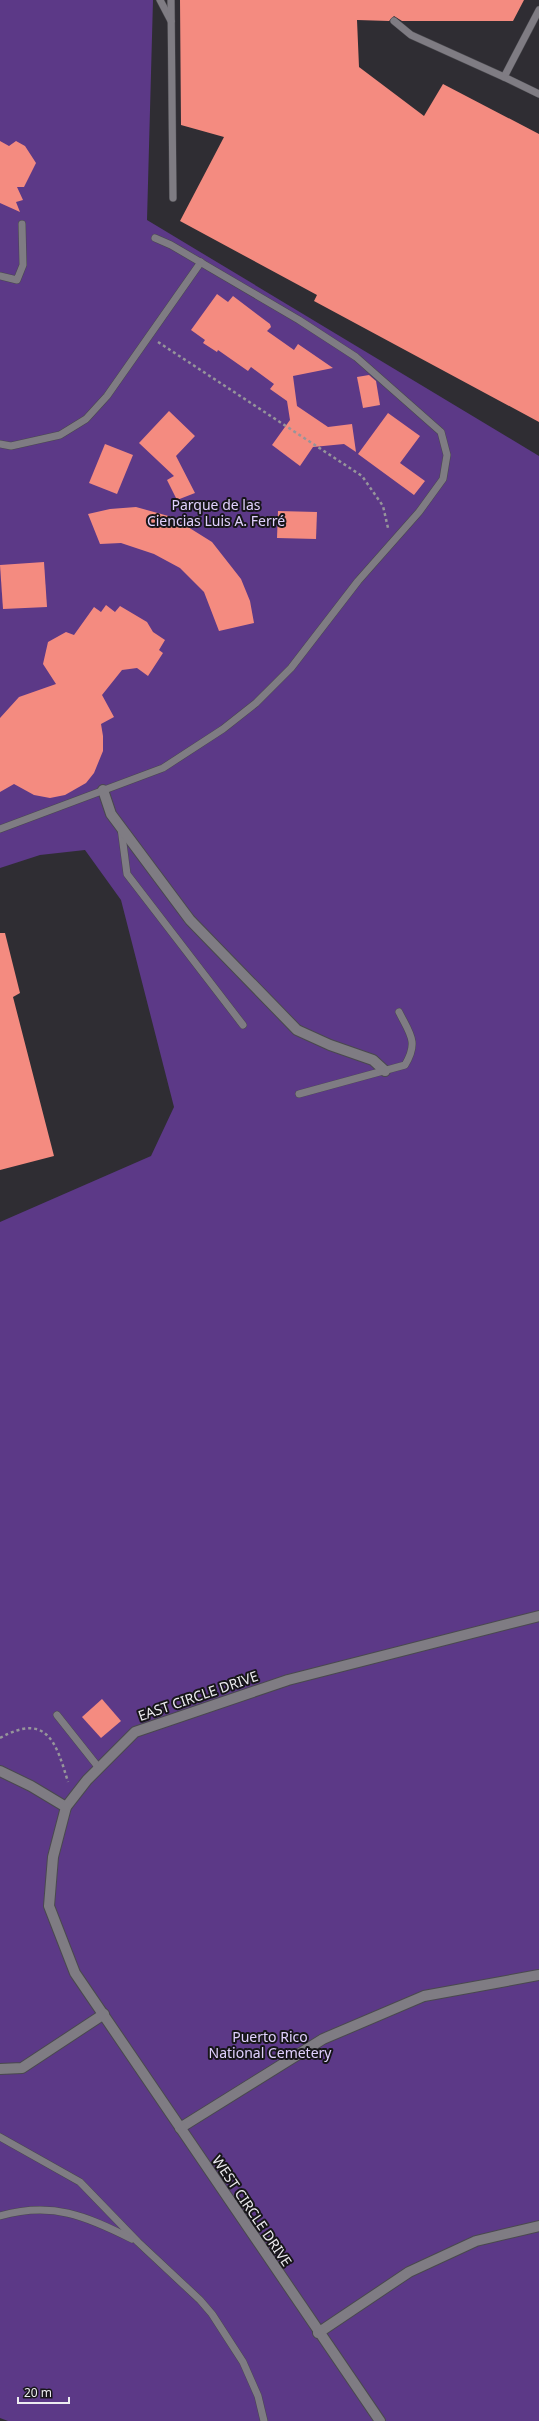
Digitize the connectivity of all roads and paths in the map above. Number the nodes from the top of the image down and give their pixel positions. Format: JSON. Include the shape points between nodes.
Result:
{"nodes":[{"id":1,"x":160,"y":0,"type":"edge"},
{"id":2,"x":171,"y":0,"type":"edge"},
{"id":3,"x":539,"y":10,"type":"edge"},
{"id":4,"x":394,"y":21,"type":"dead end"},
{"id":5,"x":172,"y":23,"type":"junction"},
{"id":6,"x":504,"y":76,"type":"junction"},
{"id":7,"x":539,"y":94,"type":"edge"},
{"id":8,"x":173,"y":198,"type":"dead end"},
{"id":9,"x":22,"y":224,"type":"dead end"},
{"id":10,"x":155,"y":238,"type":"dead end"},
{"id":11,"x":201,"y":262,"type":"junction"},
{"id":12,"x":0,"y":276,"type":"edge"},
{"id":13,"x":150,"y":336,"type":"junction"},
{"id":14,"x":0,"y":444,"type":"edge"},
{"id":15,"x":392,"y":542,"type":"junction"},
{"id":16,"x":103,"y":790,"type":"junction"},
{"id":17,"x":120,"y":826,"type":"junction"},
{"id":18,"x":0,"y":829,"type":"edge"},
{"id":19,"x":399,"y":1012,"type":"dead end"},
{"id":20,"x":243,"y":1025,"type":"dead end"},
{"id":21,"x":385,"y":1071,"type":"junction"},
{"id":22,"x":299,"y":1094,"type":"dead end"},
{"id":23,"x":539,"y":1616,"type":"edge"},
{"id":24,"x":57,"y":1715,"type":"dead end"},
{"id":25,"x":0,"y":1738,"type":"edge"},
{"id":26,"x":99,"y":1768,"type":"junction"},
{"id":27,"x":0,"y":1771,"type":"edge"},
{"id":28,"x":73,"y":1798,"type":"junction"},
{"id":29,"x":66,"y":1807,"type":"junction"},
{"id":30,"x":539,"y":1975,"type":"edge"},
{"id":31,"x":104,"y":2014,"type":"junction"},
{"id":32,"x":0,"y":2068,"type":"edge"},
{"id":33,"x":180,"y":2128,"type":"junction"},
{"id":34,"x":0,"y":2137,"type":"edge"},
{"id":35,"x":0,"y":2216,"type":"edge"},
{"id":36,"x":539,"y":2226,"type":"edge"},
{"id":37,"x":138,"y":2242,"type":"junction"},
{"id":38,"x":318,"y":2333,"type":"junction"},
{"id":39,"x":264,"y":2421,"type":"edge"},
{"id":40,"x":380,"y":2421,"type":"edge"}],
"edges":[{"from":1,"to":5,"type":"lane"},
{"from":2,"to":5,"type":"lane"},
{"from":3,"to":6,"type":"lane"},
{"from":4,"to":6,"type":"lane","via":[[411,35]]},
{"from":5,"to":8,"type":"lane"},
{"from":6,"to":7,"type":"lane"},
{"from":9,"to":12,"type":"lane","via":[[24,265],[17,280]]},
{"from":10,"to":11,"type":"lane"},
{"from":11,"to":13,"type":"lane"},
{"from":11,"to":15,"type":"lane","via":[[356,357],[441,432],[447,455],[442,479],[419,512]]},
{"from":13,"to":14,"type":"lane","via":[[107,396],[86,418],[60,435],[11,446]]},
{"from":13,"to":15,"type":"path","via":[[362,476],[383,506]]},
{"from":15,"to":16,"type":"lane","via":[[358,581],[291,668],[256,703],[223,729],[163,768]]},
{"from":16,"to":17,"type":"street","via":[[111,814]]},
{"from":16,"to":18,"type":"lane"},
{"from":17,"to":20,"type":"lane","via":[[127,874]]},
{"from":17,"to":21,"type":"street","via":[[190,920],[297,1030],[373,1060]]},
{"from":19,"to":21,"type":"lane","via":[[414,1041],[412,1054],[405,1065]]},
{"from":21,"to":22,"type":"lane"},
{"from":23,"to":26,"type":"street","name":"EAST CIRCLE DRIVE","via":[[288,1680],[135,1732]]},
{"from":24,"to":26,"type":"lane"},
{"from":25,"to":28,"type":"path","via":[[20,1728],[42,1732],[49,1737],[60,1754]]},
{"from":26,"to":28,"type":"street","name":"EAST CIRCLE DRIVE"},
{"from":27,"to":29,"type":"street"},
{"from":28,"to":29,"type":"street","name":"EAST CIRCLE DRIVE"},
{"from":29,"to":31,"type":"street","name":"EAST CIRCLE DRIVE","via":[[53,1857],[49,1906],[75,1973]]},
{"from":30,"to":33,"type":"street","via":[[417,1999],[323,2039]]},
{"from":31,"to":32,"type":"street","via":[[22,2068]]},
{"from":31,"to":33,"type":"street","name":"WEST CIRCLE DRIVE"},
{"from":33,"to":38,"type":"street","name":"WEST CIRCLE DRIVE"},
{"from":34,"to":37,"type":"lane","via":[[80,2182]]},
{"from":35,"to":37,"type":"lane","via":[[41,2209],[72,2212]]},
{"from":36,"to":38,"type":"street","via":[[476,2241],[409,2272]]},
{"from":37,"to":39,"type":"lane","via":[[212,2314],[243,2362],[258,2396]]},
{"from":38,"to":40,"type":"street","name":"WEST CIRCLE DRIVE"}]}
